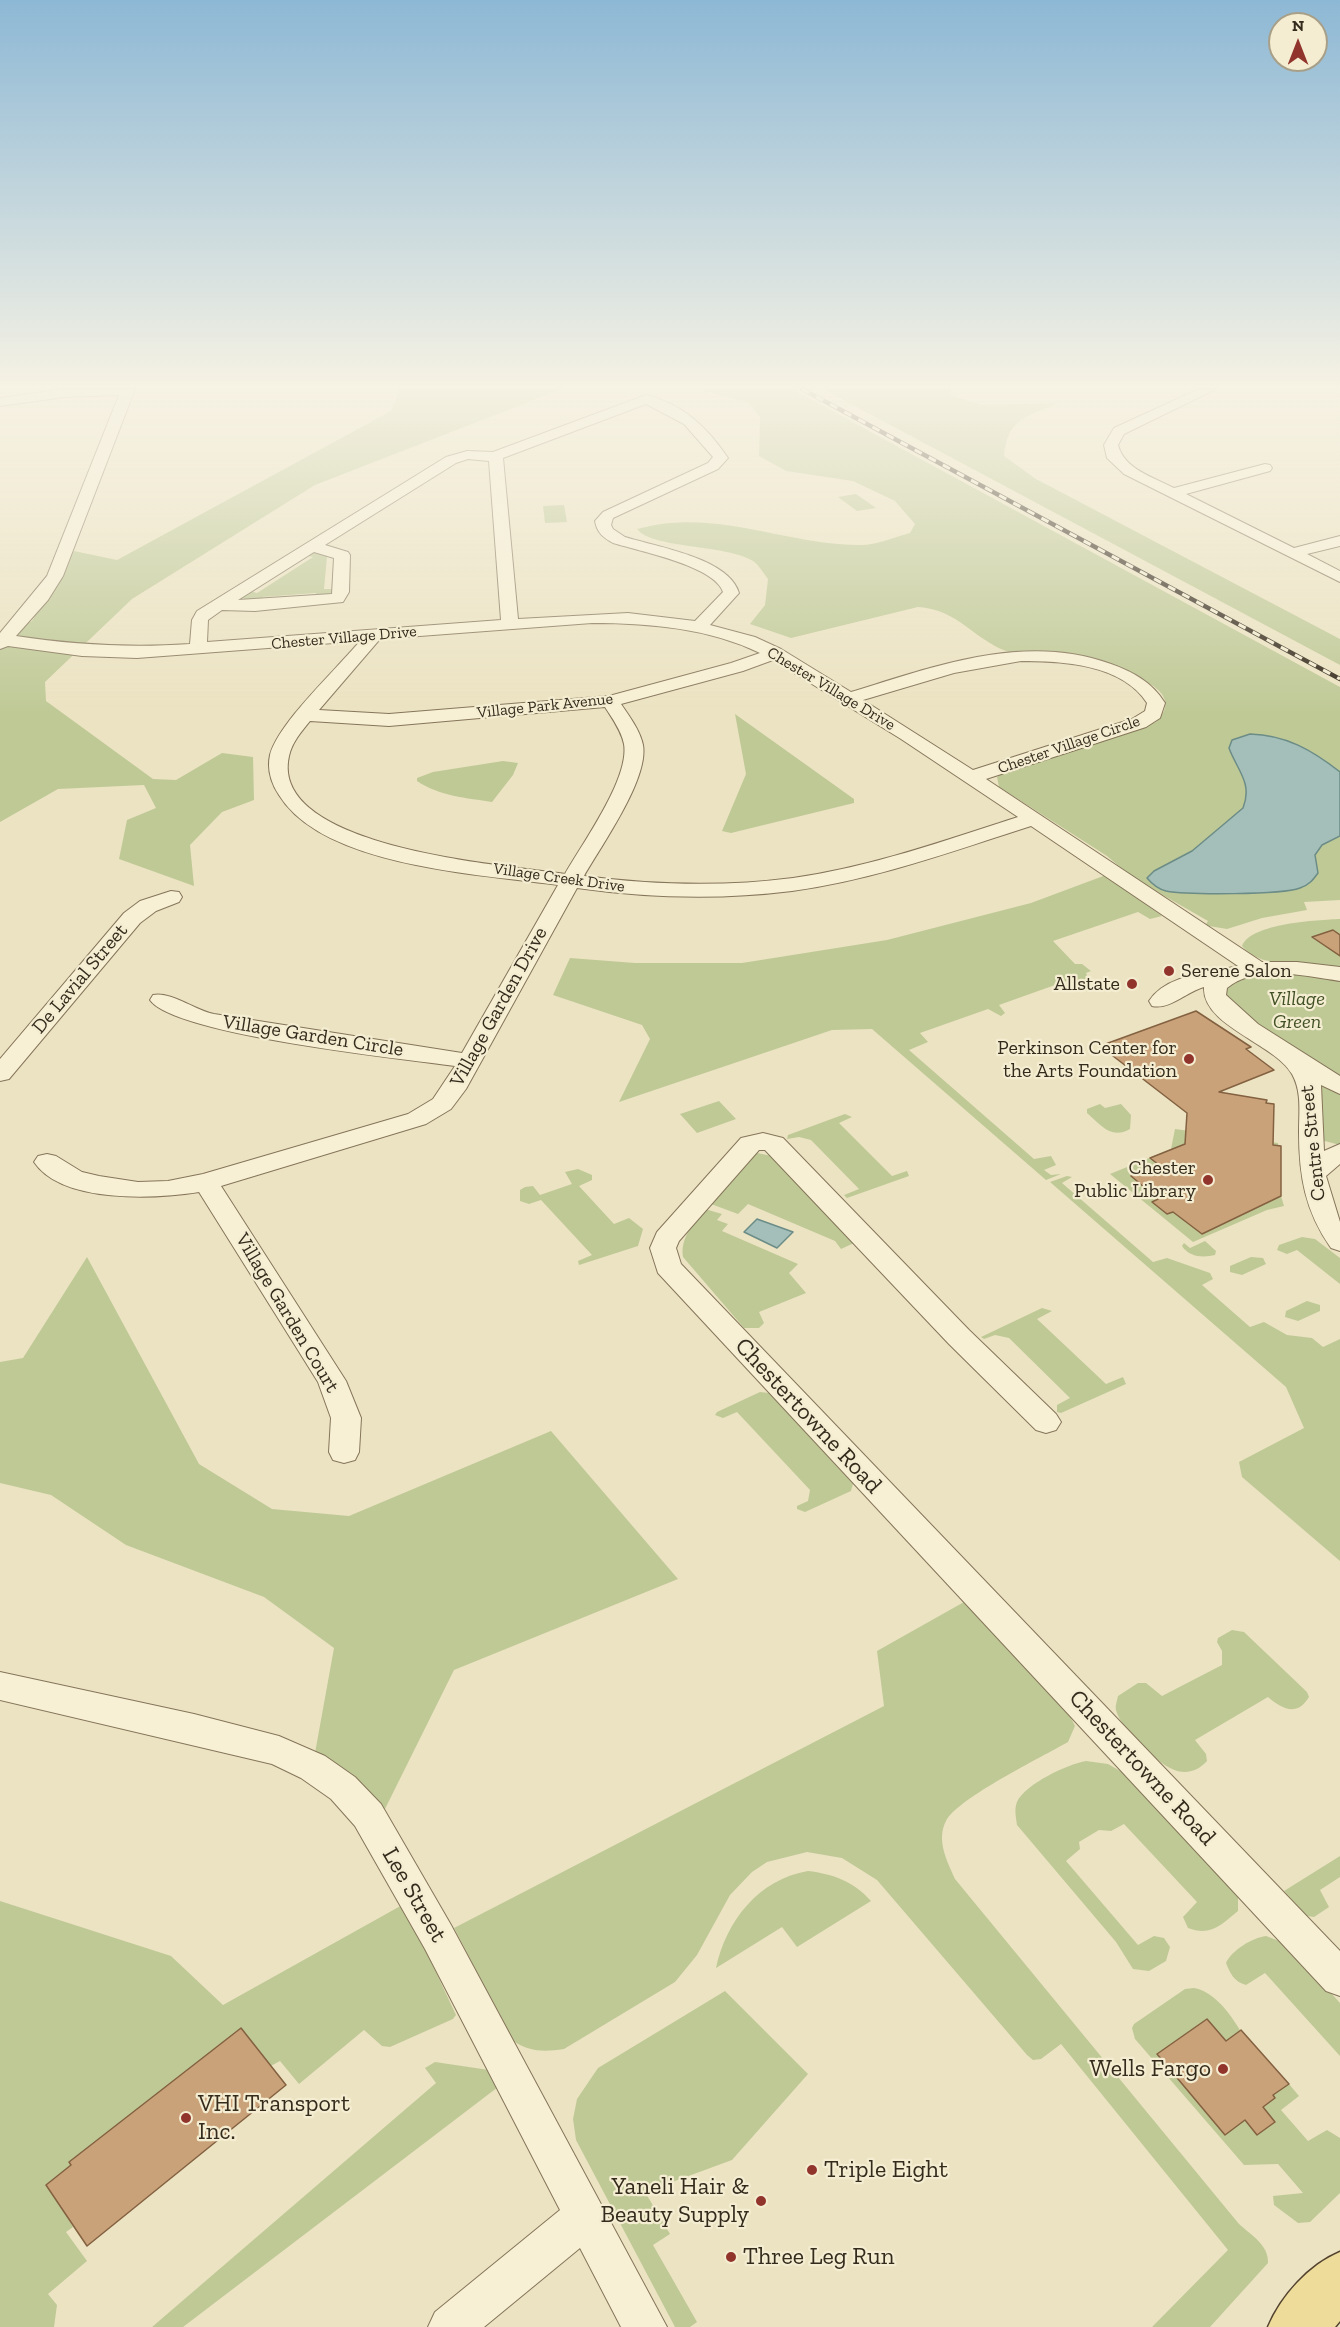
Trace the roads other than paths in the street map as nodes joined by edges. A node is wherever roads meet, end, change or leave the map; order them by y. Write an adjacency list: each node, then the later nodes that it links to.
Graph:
1 (86, 498): 13 (street)
2 (391, 498): 7 (street)
3 (499, 498): 11 (street)
4 (643, 498): 12 (street)
5 (1181, 498): 8 (street)
6 (1340, 542): 8 (street)
7 (313, 547): 10 (street); 10 (street)
8 (1292, 553): 9 (street)
9 (1340, 577)
10 (220, 605): 15 (street)
11 (510, 624): 12 (street, Chester Village Drive); 14 (street, Chester Village Drive)
12 (699, 627): 16 (street, Chester Village Drive)
13 (5, 634): 15 (street, Chester Village Drive)
14 (373, 637): 15 (street, Chester Village Drive); 19 (street, Village Creek Drive)
15 (198, 649)
16 (775, 653): 17 (street, Chester Village Drive); 18 (street, Village Park Avenue)
17 (850, 698): 20 (street, Chester Village Drive); 20 (street, Chester Village Circle)
18 (610, 701): 19 (street, Village Park Avenue); 22 (street, Village Garden Drive)
19 (308, 714): 22 (street, Village Creek Drive)
20 (971, 777): 21 (street, Chester Village Drive)
21 (1033, 819): 22 (street, Village Creek Drive); 24 (street, Chester Village Drive)
22 (570, 881): 30 (street, Village Garden Drive)
23 (171, 897): 31 (street, De Lavial Street)
24 (1257, 969): 25 (street); 26 (street)
25 (1340, 974)
26 (1231, 975): 28 (street); 28 (street)
27 (161, 1000): 30 (street, Village Garden Circle)
28 (1221, 1007): 29 (street, Centre Street)
29 (1287, 1054): 32 (street); 35 (street, Centre Street)
30 (469, 1061): 36 (street, Village Garden Drive)
31 (0, 1074)
32 (1340, 1087)
33 (1340, 1152): 35 (street)
34 (47, 1162): 36 (street, Village Garden Drive)
35 (1314, 1176): 37 (street, Centre Street)
36 (206, 1182): 39 (street, Village Garden Court)
37 (1340, 1242)
38 (1046, 1422): 41 (street, Chestertowne Road)
39 (344, 1452)
40 (0, 1686): 42 (street, Lee Street)
41 (1340, 1978)
42 (586, 2216): 44 (street); 45 (street, Lee Street)
43 (1340, 2280): 46 (main road)
44 (450, 2327)
45 (645, 2327)
46 (1296, 2327)

